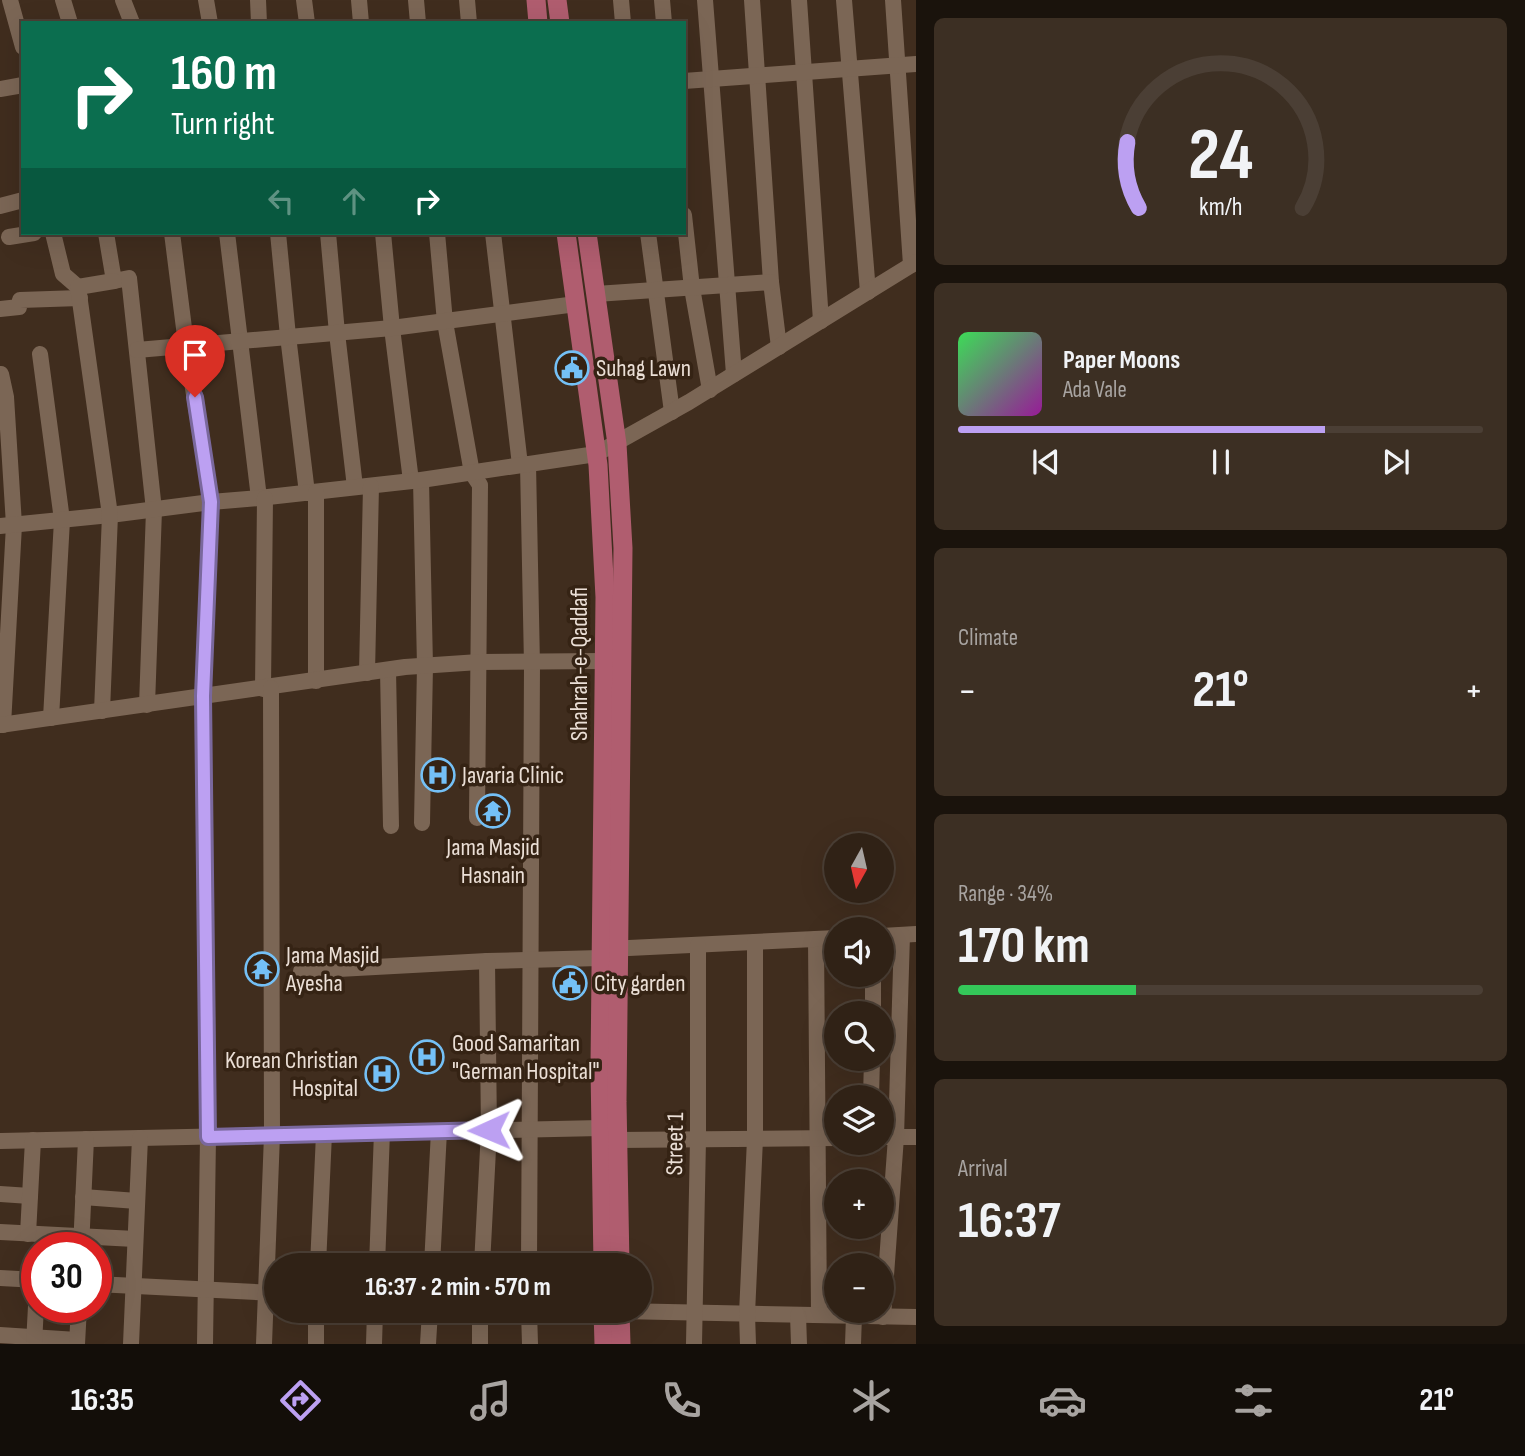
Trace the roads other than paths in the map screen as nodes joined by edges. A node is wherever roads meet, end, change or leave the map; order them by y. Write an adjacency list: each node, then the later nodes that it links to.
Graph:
1 (10, 0): 31 (street)
2 (63, 0): 19 (street)
3 (123, 0): 20 (street)
4 (206, 0): 21 (street)
5 (257, 0): 22 (street)
6 (304, 0): 23 (street)
7 (359, 0): 24 (street)
8 (416, 0): 25 (street)
9 (467, 0): 26 (street)
10 (536, 0): 27 (main road)
11 (557, 0): 28 (main road)
12 (621, 0): 29 (street)
13 (662, 0): 30 (street)
14 (705, 0): 37 (street)
15 (752, 0): 36 (street)
16 (799, 0): 35 (street)
17 (844, 0): 34 (street)
18 (893, 0): 33 (street)
19 (69, 21)
20 (131, 21)
21 (209, 21)
22 (260, 21)
23 (307, 21)
24 (361, 21)
25 (418, 21)
26 (469, 21)
27 (538, 21)
28 (560, 21)
29 (623, 21)
30 (664, 21)
31 (21, 40)
32 (916, 64): 33 (street)
33 (898, 65): 34 (street); 58 (street)
34 (850, 69): 35 (street); 64 (street)
35 (803, 72): 36 (street); 70 (street)
36 (757, 76): 37 (street); 60 (street)
37 (711, 79): 38 (street); 61 (street)
38 (686, 81)
39 (21, 85): 40 (street)
40 (0, 89)
41 (21, 201): 42 (street)
42 (0, 206)
43 (686, 233): 62 (street)
44 (22, 235): 57 (street)
45 (54, 235): 65 (street)
46 (106, 235): 59 (street)
47 (172, 235): 76 (street)
48 (227, 235): 75 (street)
49 (278, 235): 74 (street)
50 (328, 235): 73 (street)
51 (383, 235): 72 (street)
52 (437, 235): 71 (street)
53 (492, 235): 69 (street)
54 (566, 235): 67 (main road, Shahrah-e-Qaddafi)
55 (587, 235): 66 (main road, Shahrah-e-Qaddafi)
56 (648, 235): 63 (street)
57 (9, 237)
58 (914, 264): 64 (street)
59 (114, 281): 65 (street); 78 (street)
60 (771, 282): 61 (street); 77 (street)
61 (727, 285): 62 (street); 81 (street)
62 (692, 288): 63 (street); 82 (street)
63 (656, 290): 66 (street); 83 (street)
64 (868, 292): 70 (street)
65 (79, 293): 68 (street); 94 (street)
66 (596, 294): 84 (main road, Shahrah-e-Qaddafi)
67 (576, 304): 69 (street); 85 (main road, Shahrah-e-Qaddafi)
68 (0, 309)
69 (501, 315): 71 (street); 86 (street)
70 (821, 321): 77 (street)
71 (446, 322): 72 (street); 87 (street)
72 (392, 328): 73 (street); 88 (street)
73 (337, 333): 74 (street); 89 (street)
74 (288, 336): 75 (street); 90 (street)
75 (240, 342): 76 (street); 91 (street)
76 (186, 344): 78 (street); 92 (street)
77 (779, 347): 81 (street)
78 (137, 349): 93 (street)
79 (40, 354): 95 (street)
80 (1, 374): 96 (street)
81 (734, 374): 82 (street)
82 (710, 390): 83 (street)
83 (672, 412): 84 (street)
84 (617, 444): 85 (street); 118 (main road, Shahrah-e-Qaddafi)
85 (596, 454): 86 (street); 98 (main road, Shahrah-e-Qaddafi)
86 (524, 465): 87 (street); 97 (street)
87 (472, 472): 88 (street); 99 (street)
88 (416, 481): 89 (street); 100 (street)
89 (363, 486): 90 (street); 102 (street)
90 (312, 492): 91 (street); 103 (street)
91 (262, 498): 92 (street); 104 (street)
92 (211, 502): 93 (street); 105 (street)
93 (155, 510): 94 (street); 106 (street)
94 (110, 515): 95 (street); 107 (street)
95 (62, 520): 96 (street); 108 (street)
96 (7, 525): 109 (street)
97 (532, 660): 98 (street); 99 (street); 119 (street)
98 (604, 661): 118 (main road, Shahrah-e-Qaddafi)
99 (480, 662): 100 (street); 110 (street)
100 (425, 666): 101 (street); 111 (street)
101 (388, 670): 102 (street); 112 (street)
102 (367, 673): 103 (street)
103 (316, 681): 104 (street)
104 (267, 688): 105 (street); 129 (street)
105 (203, 696): 106 (street); 130 (street)
106 (147, 705): 107 (street)
107 (102, 711): 108 (street)
108 (51, 718): 109 (street)
109 (2, 725)
110 (477, 818)
111 (422, 823)
112 (391, 826)
113 (909, 934): 122 (street)
114 (816, 939): 115 (street); 116 (street); 134 (street)
115 (824, 939)
116 (755, 942): 117 (street); 138 (street)
117 (698, 945): 118 (street); 137 (street, Street 1)
118 (606, 952): 119 (street); 123 (main road, Shahrah-e-Qaddafi); 140 (main road, Shahrah-e-Qaddafi)
119 (531, 960): 120 (street); 124 (street)
120 (487, 961): 121 (street); 125 (street)
121 (301, 971)
122 (894, 1086)
123 (600, 1128): 124 (street); 159 (main road, Shahrah-e-Qaddafi)
124 (530, 1129): 125 (street); 158 (street)
125 (489, 1130): 126 (street); 157 (street)
126 (439, 1131): 127 (street); 156 (street)
127 (382, 1132): 128 (street); 155 (street)
128 (324, 1134): 129 (street); 154 (street)
129 (272, 1135): 130 (street); 153 (street)
130 (208, 1137): 133 (street); 166 (street)
131 (894, 1137): 132 (street)
132 (916, 1137)
133 (140, 1138): 136 (street); 146 (street)
134 (818, 1138): 135 (street); 138 (street); 172 (street)
135 (824, 1138)
136 (86, 1139): 139 (street); 145 (street)
137 (698, 1139): 138 (street); 140 (street); 169 (street, Street 1)
138 (755, 1139): 170 (street)
139 (33, 1140): 141 (street); 144 (street)
140 (617, 1140): 160 (main road, Shahrah-e-Qaddafi)
141 (0, 1141)
142 (888, 1155): 161 (street)
143 (0, 1194): 144 (street)
144 (30, 1196): 148 (street)
145 (83, 1197): 146 (street); 149 (street)
146 (137, 1202): 151 (street)
147 (0, 1232): 150 (street)
148 (28, 1232)
149 (82, 1232)
150 (21, 1234)
151 (135, 1240): 152 (street); 165 (street)
152 (112, 1241)
153 (271, 1253)
154 (319, 1253)
155 (377, 1253)
156 (433, 1253)
157 (483, 1253)
158 (529, 1253)
159 (603, 1253)
160 (620, 1253)
161 (885, 1253)
162 (0, 1278): 163 (street)
163 (21, 1279)
164 (112, 1285): 165 (street)
165 (133, 1286): 166 (street); 190 (street)
166 (207, 1289): 167 (street); 191 (street)
167 (264, 1293)
168 (652, 1311): 169 (street)
169 (695, 1312): 170 (street); 200 (street, Street 1)
170 (747, 1314): 171 (street); 201 (street)
171 (798, 1315): 172 (street); 202 (street)
172 (819, 1315): 173 (street)
173 (824, 1315)
174 (894, 1317): 175 (street)
175 (916, 1317)
176 (35, 1323): 188 (street)
177 (78, 1323): 189 (street)
178 (267, 1323): 192 (street)
179 (316, 1323): 193 (street)
180 (375, 1323): 194 (street)
181 (429, 1323): 195 (street)
182 (480, 1323): 196 (street)
183 (529, 1323): 197 (street)
184 (603, 1323): 198 (main road)
185 (620, 1323): 199 (main road)
186 (854, 1323): 203 (street)
187 (0, 1335): 188 (street)
188 (34, 1341): 189 (street)
189 (77, 1342)
190 (131, 1344)
191 (205, 1344)
192 (264, 1344)
193 (316, 1344)
194 (374, 1344)
195 (428, 1344)
196 (480, 1344)
197 (530, 1344)
198 (604, 1344)
199 (621, 1344)
200 (694, 1344)
201 (748, 1344)
202 (799, 1344)
203 (853, 1344)

